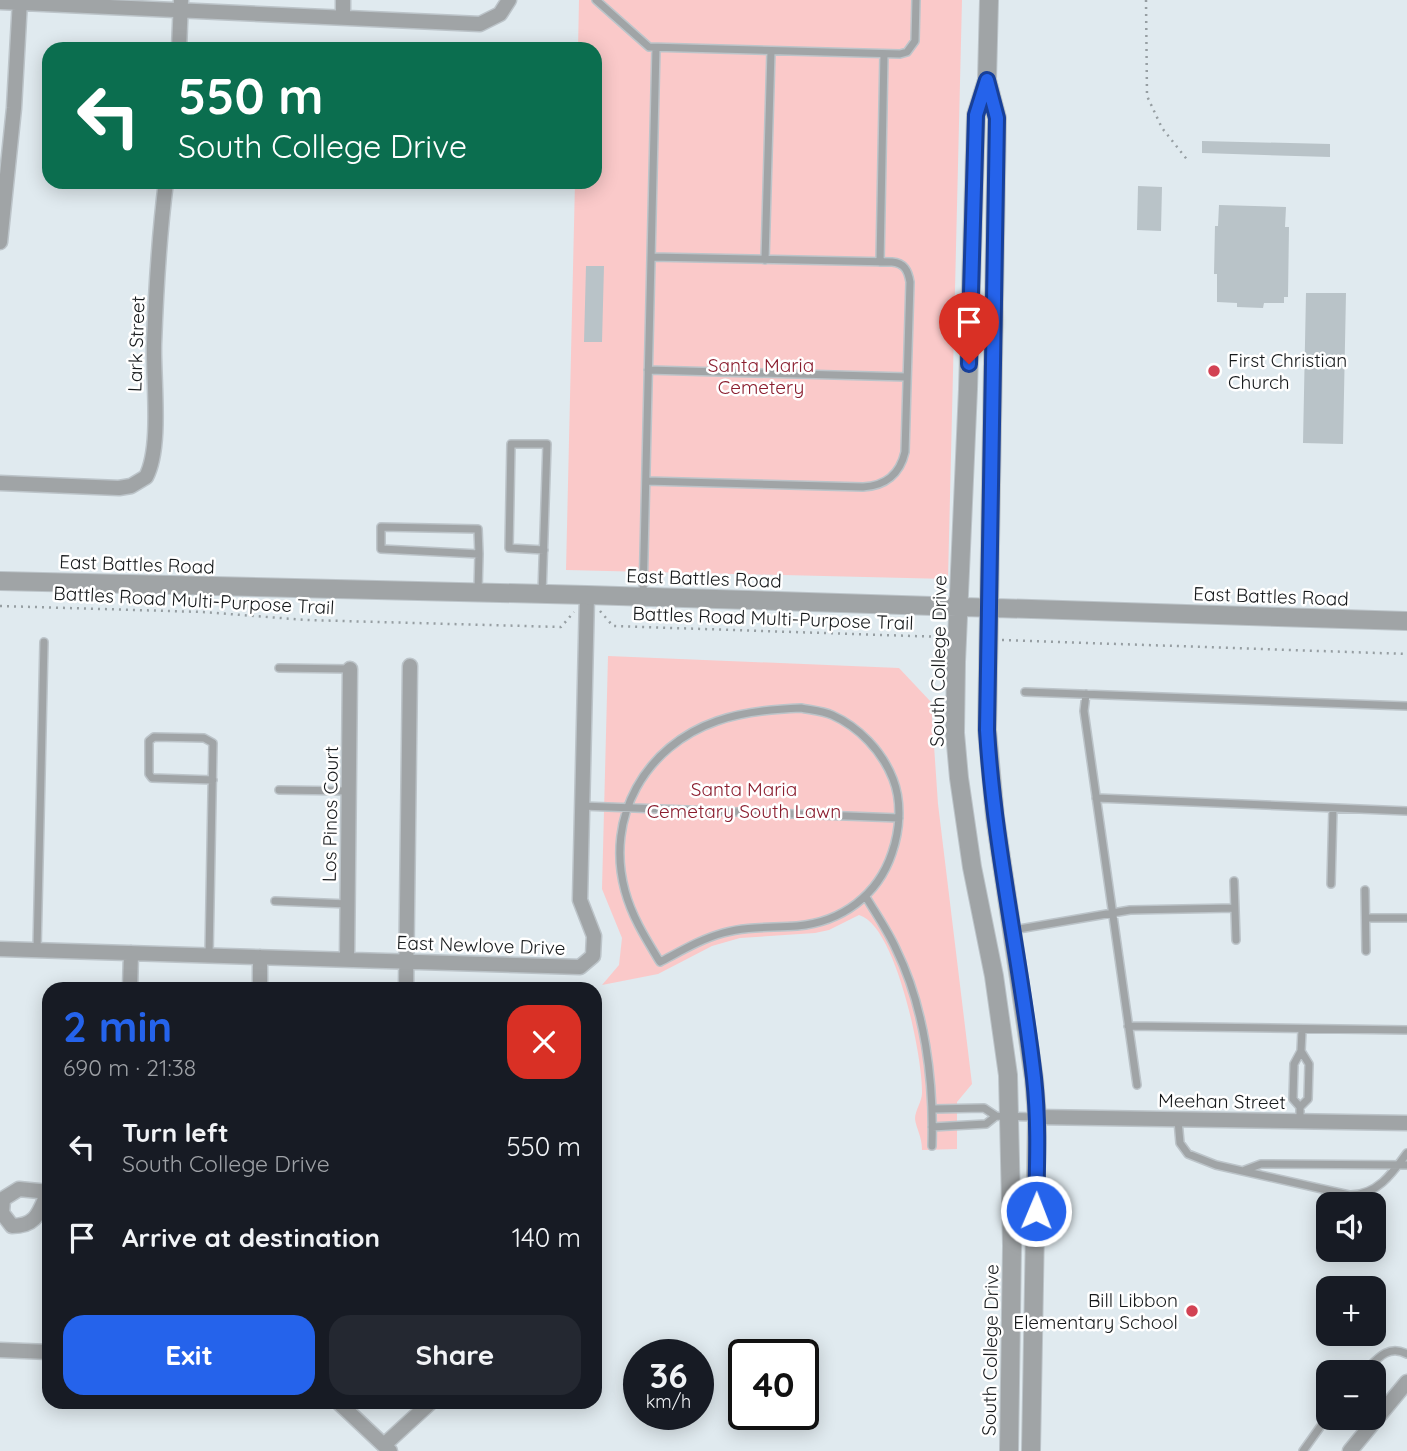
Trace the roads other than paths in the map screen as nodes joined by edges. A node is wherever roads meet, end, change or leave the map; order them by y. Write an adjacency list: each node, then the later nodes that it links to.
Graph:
1 (343, 0): 9 (street)
2 (509, 0): 9 (street)
3 (596, 0): 11 (lane)
4 (916, 0): 13 (lane)
5 (989, 0): 14 (street, South College Drive)
6 (0, 2): 7 (street)
7 (20, 2): 8 (street); 16 (street)
8 (181, 6): 9 (street); 10 (street)
9 (343, 17)
10 (179, 42)
11 (656, 48): 12 (lane); 17 (lane)
12 (771, 51): 13 (lane); 18 (lane)
13 (884, 54): 19 (lane)
14 (987, 80): 31 (street, South College Drive); 32 (street, South College Drive)
15 (165, 189): 23 (street, Lark Street)
16 (0, 242)
17 (651, 257): 18 (lane); 20 (lane)
18 (765, 260): 19 (lane)
19 (880, 262): 21 (lane)
20 (648, 370): 21 (lane); 22 (lane)
21 (907, 377): 22 (lane)
22 (646, 481): 30 (lane)
23 (0, 484)
24 (544, 550): 24 (lane); 28 (lane)
25 (479, 554): 25 (lane); 27 (lane)
26 (0, 581): 27 (street, East Battles Road)
27 (478, 592): 28 (street, East Battles Road)
28 (542, 594): 29 (street, East Battles Road)
29 (587, 595): 30 (street, East Battles Road); 45 (street, East Newlove Drive)
30 (643, 597): 31 (street, East Battles Road)
31 (958, 607): 32 (street, East Battles Road); 80 (street, South College Drive)
32 (989, 608): 33 (street, East Battles Road); 60 (street, South College Drive)
33 (1407, 621)
34 (44, 642): 63 (lane)
35 (410, 666): 69 (street)
36 (279, 668): 37 (lane)
37 (350, 669): 43 (street, Los Pinos Court)
38 (1025, 692): 39 (lane)
39 (1086, 694): 40 (lane); 44 (lane)
40 (1407, 706)
41 (213, 780): 41 (lane); 66 (lane)
42 (279, 790): 43 (lane)
43 (349, 791): 55 (street, Los Pinos Court)
44 (1096, 799): 47 (lane); 57 (lane)
45 (582, 806): 46 (lane); 69 (street, East Newlove Drive)
46 (627, 807): 49 (lane); 49 (lane); 53 (lane)
47 (1333, 808): 48 (lane); 51 (lane)
48 (1407, 811)
49 (899, 818): 53 (lane)
50 (1234, 881): 56 (lane)
51 (1331, 884)
52 (1365, 890): 58 (lane)
53 (866, 897): 78 (lane)
54 (275, 901): 55 (lane)
55 (348, 904): 68 (street, Los Pinos Court)
56 (1235, 908): 57 (lane); 61 (lane)
57 (1112, 915): 60 (lane); 73 (lane)
58 (1366, 918): 59 (lane); 64 (lane)
59 (1407, 918)
60 (1012, 930): 81 (street, South College Drive)
61 (1236, 940)
62 (0, 949): 63 (street, East Newlove Drive)
63 (37, 950): 65 (street, East Newlove Drive)
64 (1366, 951)
65 (131, 953): 66 (street, East Newlove Drive); 70 (street)
66 (209, 956): 67 (street, East Newlove Drive)
67 (260, 957): 68 (street, East Newlove Drive); 71 (street)
68 (347, 960): 69 (street, East Newlove Drive)
69 (407, 962): 72 (street)
70 (130, 982)
71 (260, 982)
72 (406, 982)
73 (1128, 1026): 74 (lane); 77 (lane)
74 (1302, 1030): 75 (lane); 76 (lane)
75 (1407, 1030)
76 (1301, 1051): 79 (lane); 79 (lane)
77 (1137, 1085)
78 (933, 1109): 80 (lane); 84 (lane)
79 (1300, 1114): 82 (street, Meehan Street); 83 (street, Meehan Street)
80 (1003, 1116): 81 (lane); 84 (lane); 98 (street, South College Drive)
81 (1037, 1117): 82 (street, Meehan Street); 99 (street, South College Drive)
82 (1178, 1120): 88 (lane)
83 (1407, 1123)
84 (932, 1126): 85 (lane)
85 (932, 1146)
86 (1407, 1153): 87 (lane)
87 (1403, 1164): 88 (lane); 88 (lane)
88 (1243, 1171)
89 (0, 1350): 90 (street)
90 (42, 1352)
91 (1407, 1354): 92 (lane)
92 (1376, 1360)
93 (1407, 1382): 101 (street)
94 (345, 1409): 97 (street)
95 (424, 1409): 97 (street)
96 (1318, 1430): 100 (lane)
97 (387, 1448)
98 (1009, 1451)
99 (1031, 1451)
100 (1303, 1451)
101 (1350, 1451)

